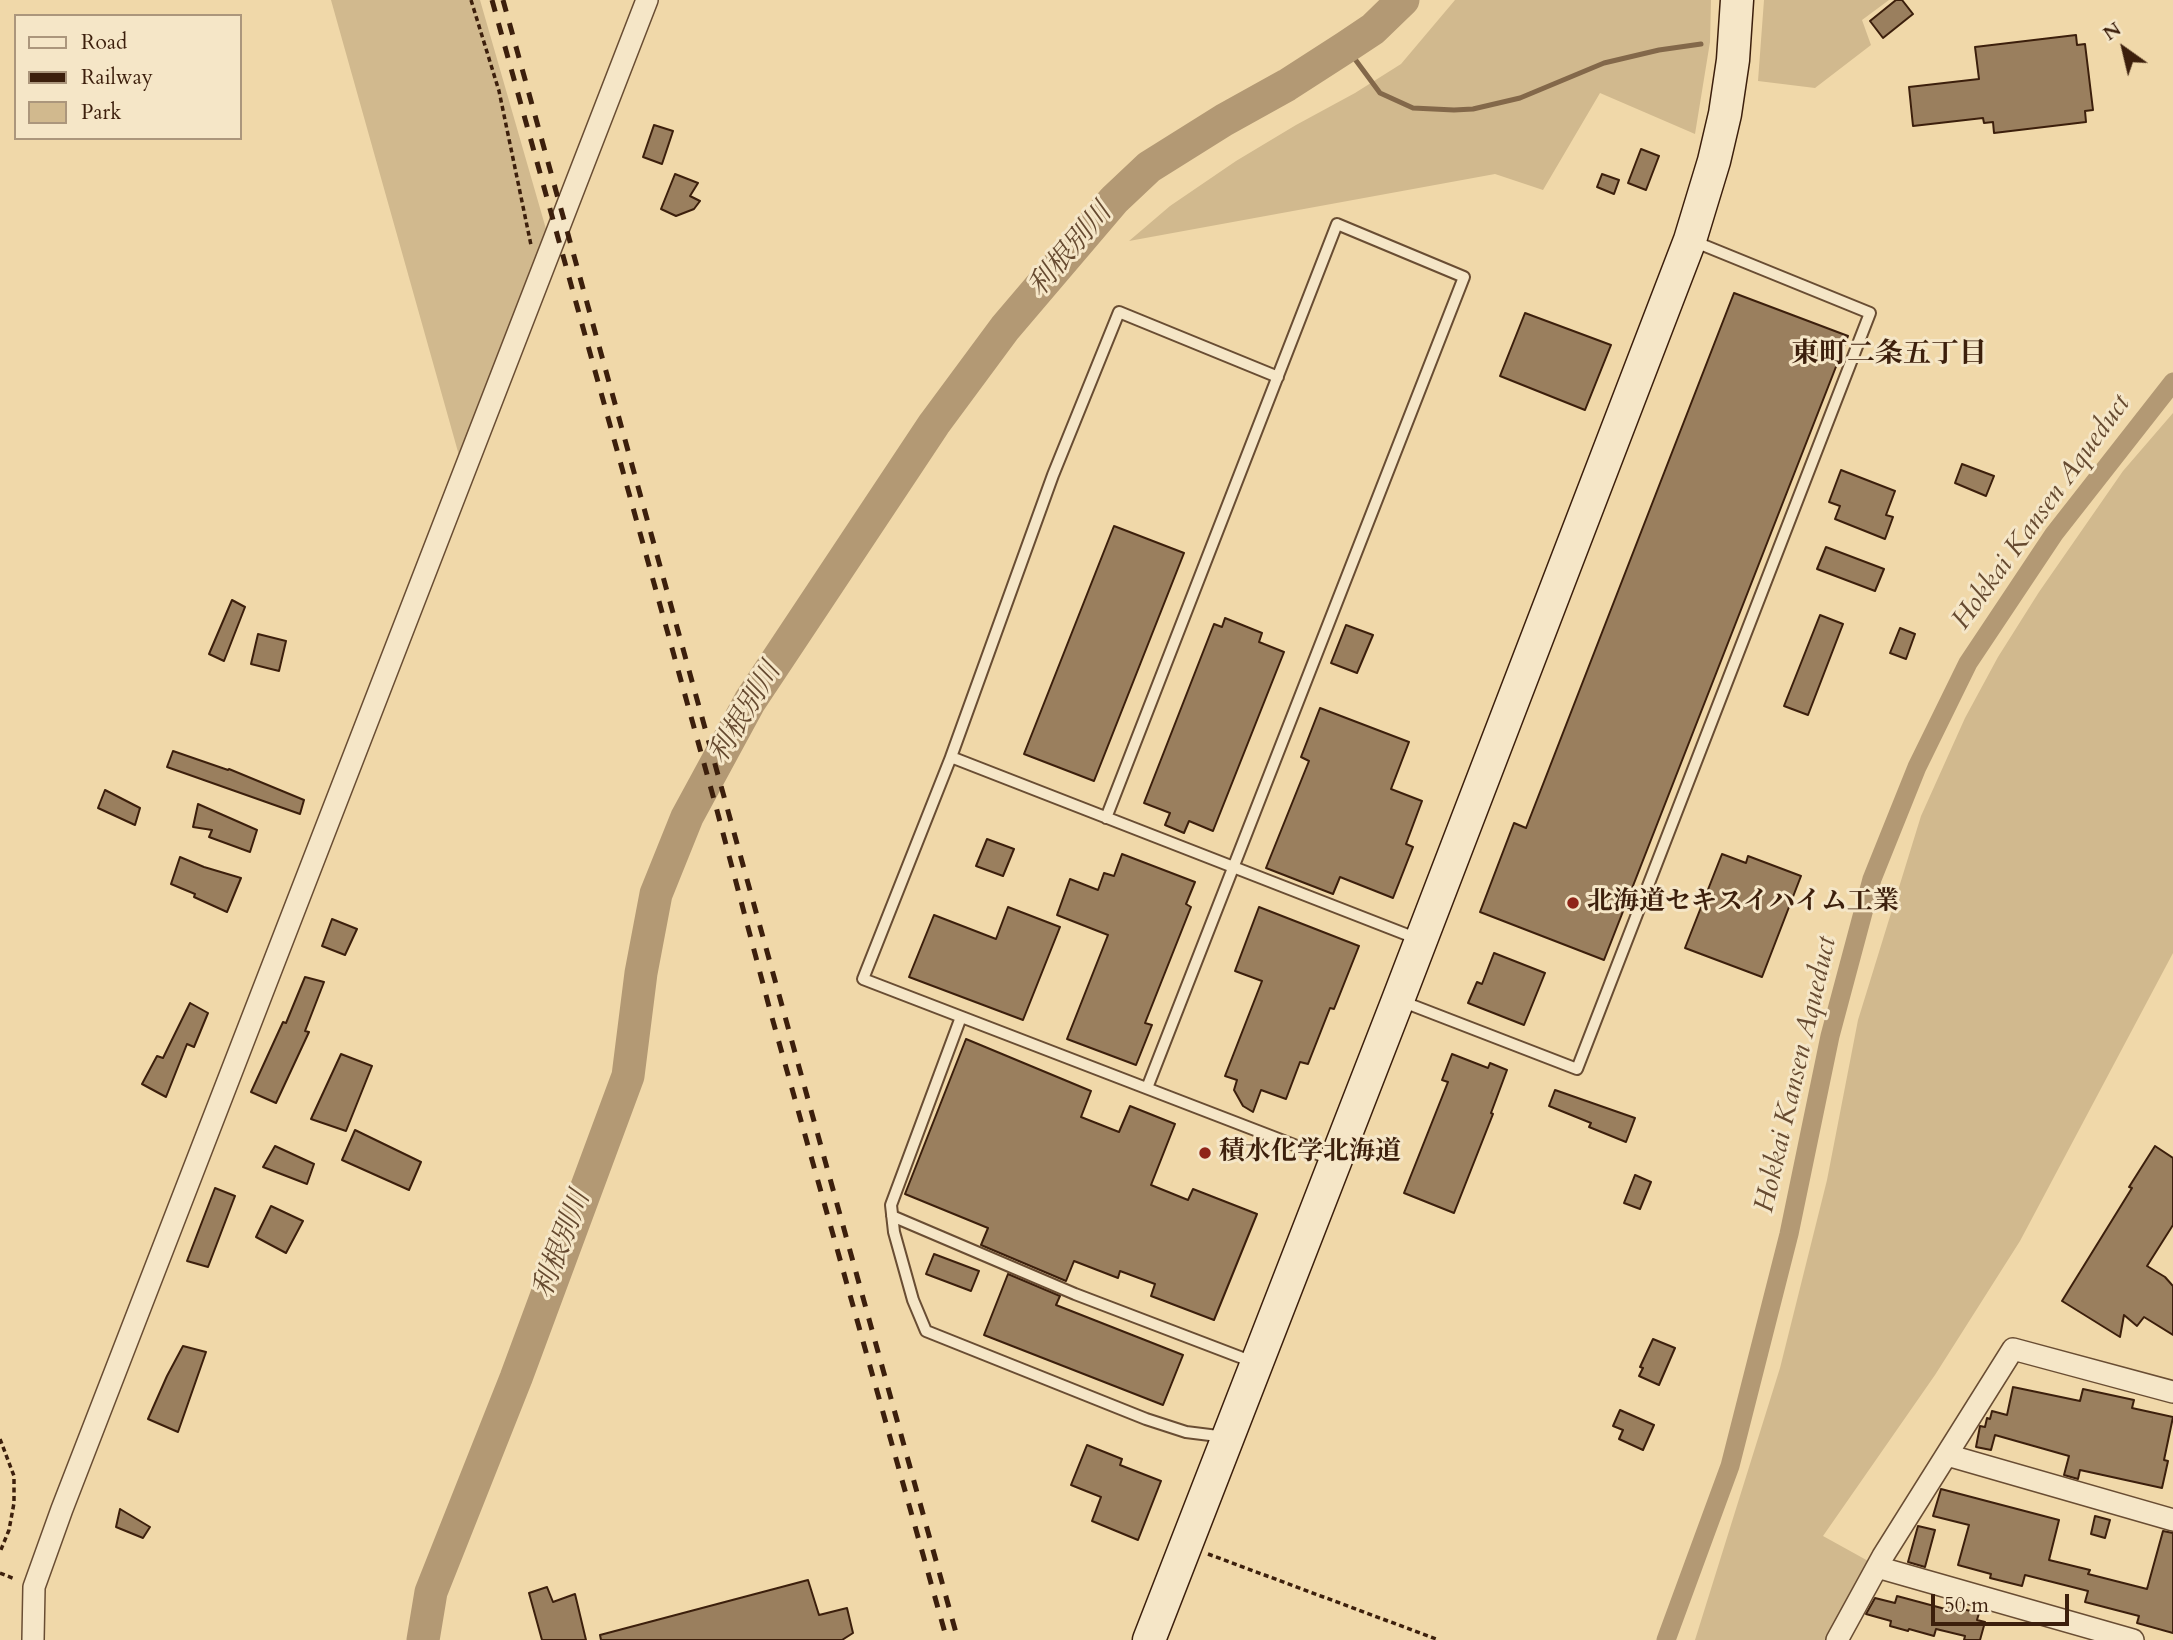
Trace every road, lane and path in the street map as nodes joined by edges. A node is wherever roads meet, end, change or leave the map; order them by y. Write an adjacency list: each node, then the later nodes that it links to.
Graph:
1 (471, 0): 5 (path)
2 (647, 0): 5 (street)
3 (1737, 0): 4 (street)
4 (1690, 240): 10 (street); 11 (lane)
5 (539, 278): 25 (street)
6 (1278, 377): 7 (lane); 8 (lane); 9 (lane)
7 (951, 757): 8 (lane); 12 (lane)
8 (1106, 818): 9 (lane)
9 (1234, 867): 10 (lane); 13 (lane)
10 (1421, 940): 11 (street)
11 (1398, 1000): 14 (street)
12 (961, 1017): 13 (lane); 15 (lane)
13 (1147, 1088): 14 (lane)
14 (1335, 1161): 16 (street)
15 (892, 1216): 16 (lane); 18 (lane)
16 (1257, 1363): 18 (street)
17 (2173, 1392): 20 (street)
18 (1228, 1438): 22 (street)
19 (0, 1439): 23 (path)
20 (1947, 1455): 21 (street); 24 (street)
21 (2173, 1520)
22 (1186, 1546): 26 (street); 27 (path)
23 (0, 1552)
24 (1877, 1567): 28 (street); 29 (street)
25 (33, 1640)
26 (1149, 1640)
27 (1438, 1640)
28 (1837, 1640)
29 (2133, 1640)

